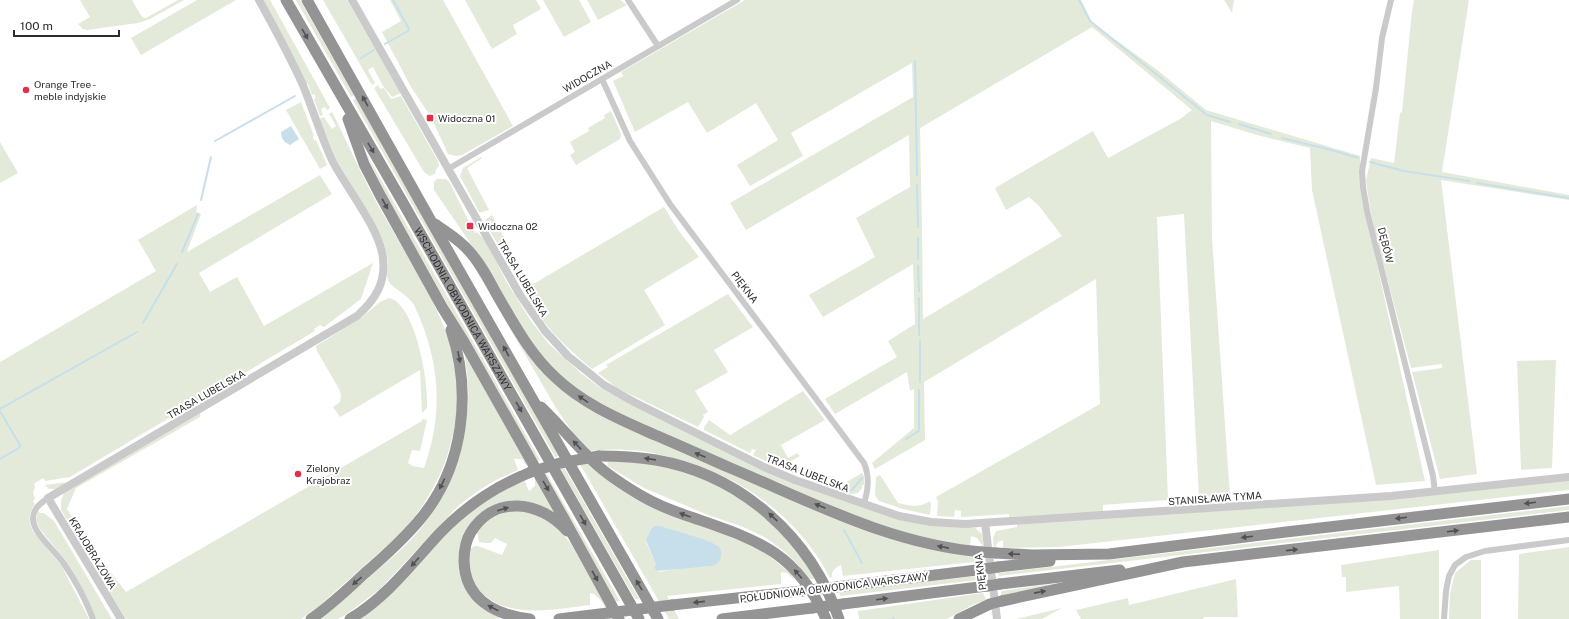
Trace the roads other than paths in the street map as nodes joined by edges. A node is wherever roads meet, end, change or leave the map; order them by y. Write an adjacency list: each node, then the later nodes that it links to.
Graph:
1 (259, 0): 17 (street, TRASA LUBELSKA)
2 (286, 0): 10 (highway, WSCHODNIA OBWODNICA WARSZAWY, one-way to 10)
3 (307, 0): 12 (highway, WSCHODNIA OBWODNICA WARSZAWY, one-way to 3)
4 (352, 0): 11 (street, TRASA LUBELSKA)
5 (628, 0): 8 (street)
6 (737, 0): 8 (street, WIDOCZNA)
7 (1391, 0): 16 (street, DĘBÓW)
8 (658, 46): 9 (street, WIDOCZNA)
9 (602, 79): 11 (street, WIDOCZNA); 19 (street, PIĘKNA)
10 (337, 90): 13 (highway, one-way to 13); 34 (highway, WSCHODNIA OBWODNICA WARSZAWY, one-way to 34)
11 (448, 170): 19 (street, TRASA LUBELSKA)
12 (431, 221): 14 (highway, WSCHODNIA OBWODNICA WARSZAWY, one-way to 12); 24 (highway, one-way to 12, bridge)
13 (442, 307): 23 (highway, one-way to 23); 29 (highway, one-way to 29)
14 (531, 398): 35 (highway, WSCHODNIA OBWODNICA WARSZAWY, one-way to 14); 37 (highway, one-way to 14)
15 (1569, 477): 16 (street, STANISŁAWA TYMA)
16 (1435, 492): 21 (street, STANISŁAWA TYMA)
17 (48, 498): 27 (street); 28 (street, KRAJOBRAZOWA)
18 (1569, 499): 24 (highway, one-way to 24)
19 (864, 504): 21 (street, STANISŁAWA TYMA)
20 (1569, 517): 25 (highway, one-way to 20)
21 (985, 523): 40 (street, PIĘKNA)
22 (1569, 540): 26 (street)
23 (576, 542): 31 (highway, one-way to 23); 33 (highway, one-way to 33)
24 (1109, 554): 32 (highway, POŁUDNIOWA OBWODNICA WARSZAWY, one-way to 32, bridge)
25 (1183, 562): 36 (highway, POŁUDNIOWA OBWODNICA WARSZAWY, one-way to 25, bridge); 39 (highway, one-way to 25, bridge)
26 (1444, 617)
27 (92, 619)
28 (121, 619)
29 (311, 619)
30 (350, 619): 38 (highway, one-way to 30, bridge)
31 (530, 619)
32 (559, 619)
33 (619, 619)
34 (639, 619)
35 (658, 619)
36 (722, 619)
37 (826, 619)
38 (840, 619)
39 (959, 619)
40 (997, 619)

